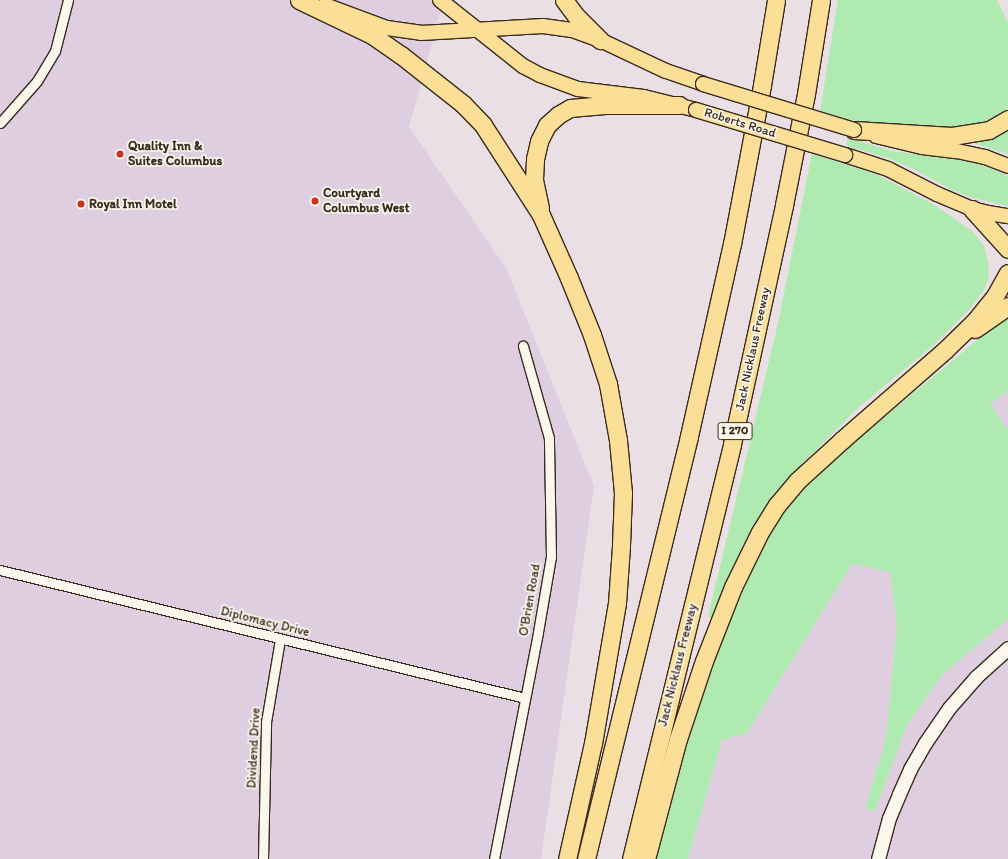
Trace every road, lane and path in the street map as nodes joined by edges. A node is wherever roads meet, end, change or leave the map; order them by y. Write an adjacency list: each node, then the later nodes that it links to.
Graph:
1 (68, 0): 12 (street)
2 (298, 0): 16 (highway)
3 (312, 0): 8 (main road, Roberts Road)
4 (440, 0): 8 (main road, Roberts Road)
5 (564, 0): 9 (highway)
6 (776, 0): 30 (highway)
7 (821, 0): 31 (highway, Jack Nicklaus Freeway / I 270)
8 (478, 30): 9 (main road, Roberts Road); 10 (main road, Roberts Road)
9 (600, 40): 13 (main road, Roberts Road, bridge)
10 (679, 105): 15 (main road, Roberts Road, bridge); 16 (highway)
11 (1008, 119): 13 (highway)
12 (0, 123)
13 (854, 130): 14 (main road, Roberts Road)
14 (1008, 166)
15 (972, 209): 17 (main road, Roberts Road); 18 (highway)
16 (541, 215): 29 (highway)
17 (1008, 216)
18 (1008, 249)
19 (1008, 274): 22 (highway)
20 (1008, 306): 22 (highway)
21 (523, 346): 26 (street, O'Brien Road)
22 (946, 350): 32 (highway)
23 (0, 570): 24 (street, Diplomacy Drive)
24 (280, 639): 26 (street, Diplomacy Drive); 27 (street, Dividend Drive)
25 (1008, 648): 33 (main road)
26 (525, 698): 28 (street, O'Brien Road)
27 (263, 859)
28 (494, 859)
29 (567, 859)
30 (586, 859)
31 (631, 859)
32 (646, 859)
33 (878, 859)

